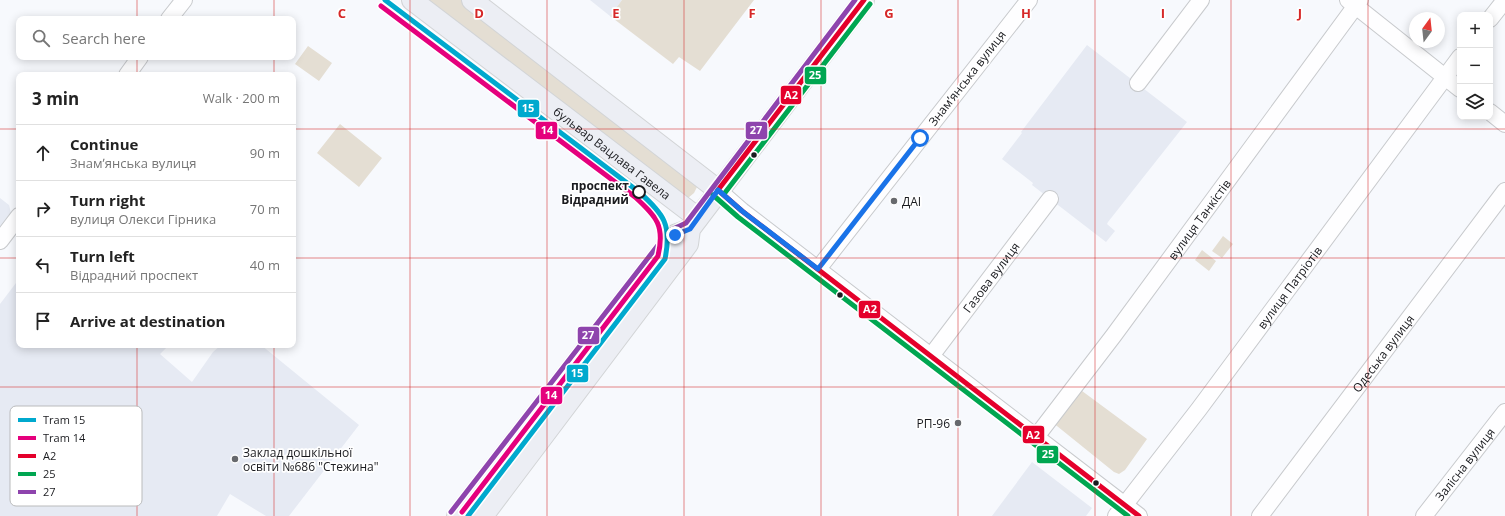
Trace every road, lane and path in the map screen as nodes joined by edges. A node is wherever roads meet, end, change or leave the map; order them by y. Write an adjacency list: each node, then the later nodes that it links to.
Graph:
1 (184, 0): 10 (street)
2 (412, 0): 23 (main road, бульвар Вацлава Гавела)
3 (472, 0): 19 (main road)
4 (864, 0): 19 (main road)
5 (1029, 0): 25 (street, Знамʼянська вулиця)
6 (1201, 0): 15 (street)
7 (1505, 0): 9 (street)
8 (1355, 2): 14 (street); 28 (street, вулиця Танкістів)
9 (1493, 15)
10 (171, 16)
11 (138, 60): 13 (street)
12 (1457, 61): 14 (street, вулиця Патріотів)
13 (129, 72)
14 (1444, 77): 16 (street); 29 (street, вулиця Патріотів)
15 (1138, 83)
16 (1457, 87)
17 (1493, 114): 18 (street)
18 (1505, 124)
19 (718, 190): 23 (main road); 25 (street)
20 (1505, 191): 33 (street, Одеська вулиця)
21 (1050, 199): 26 (street, Газова вулиця)
22 (16, 220): 24 (street)
23 (694, 223): 30 (main road); 31 (main road)
24 (0, 241)
25 (818, 269): 26 (street)
26 (931, 356): 28 (street)
27 (1505, 412): 34 (street, Залісна вулиця)
28 (1036, 437): 29 (street)
29 (1120, 511): 32 (street)
30 (467, 512)
31 (483, 516)
32 (1138, 516)
33 (1260, 516)
34 (1424, 516)

